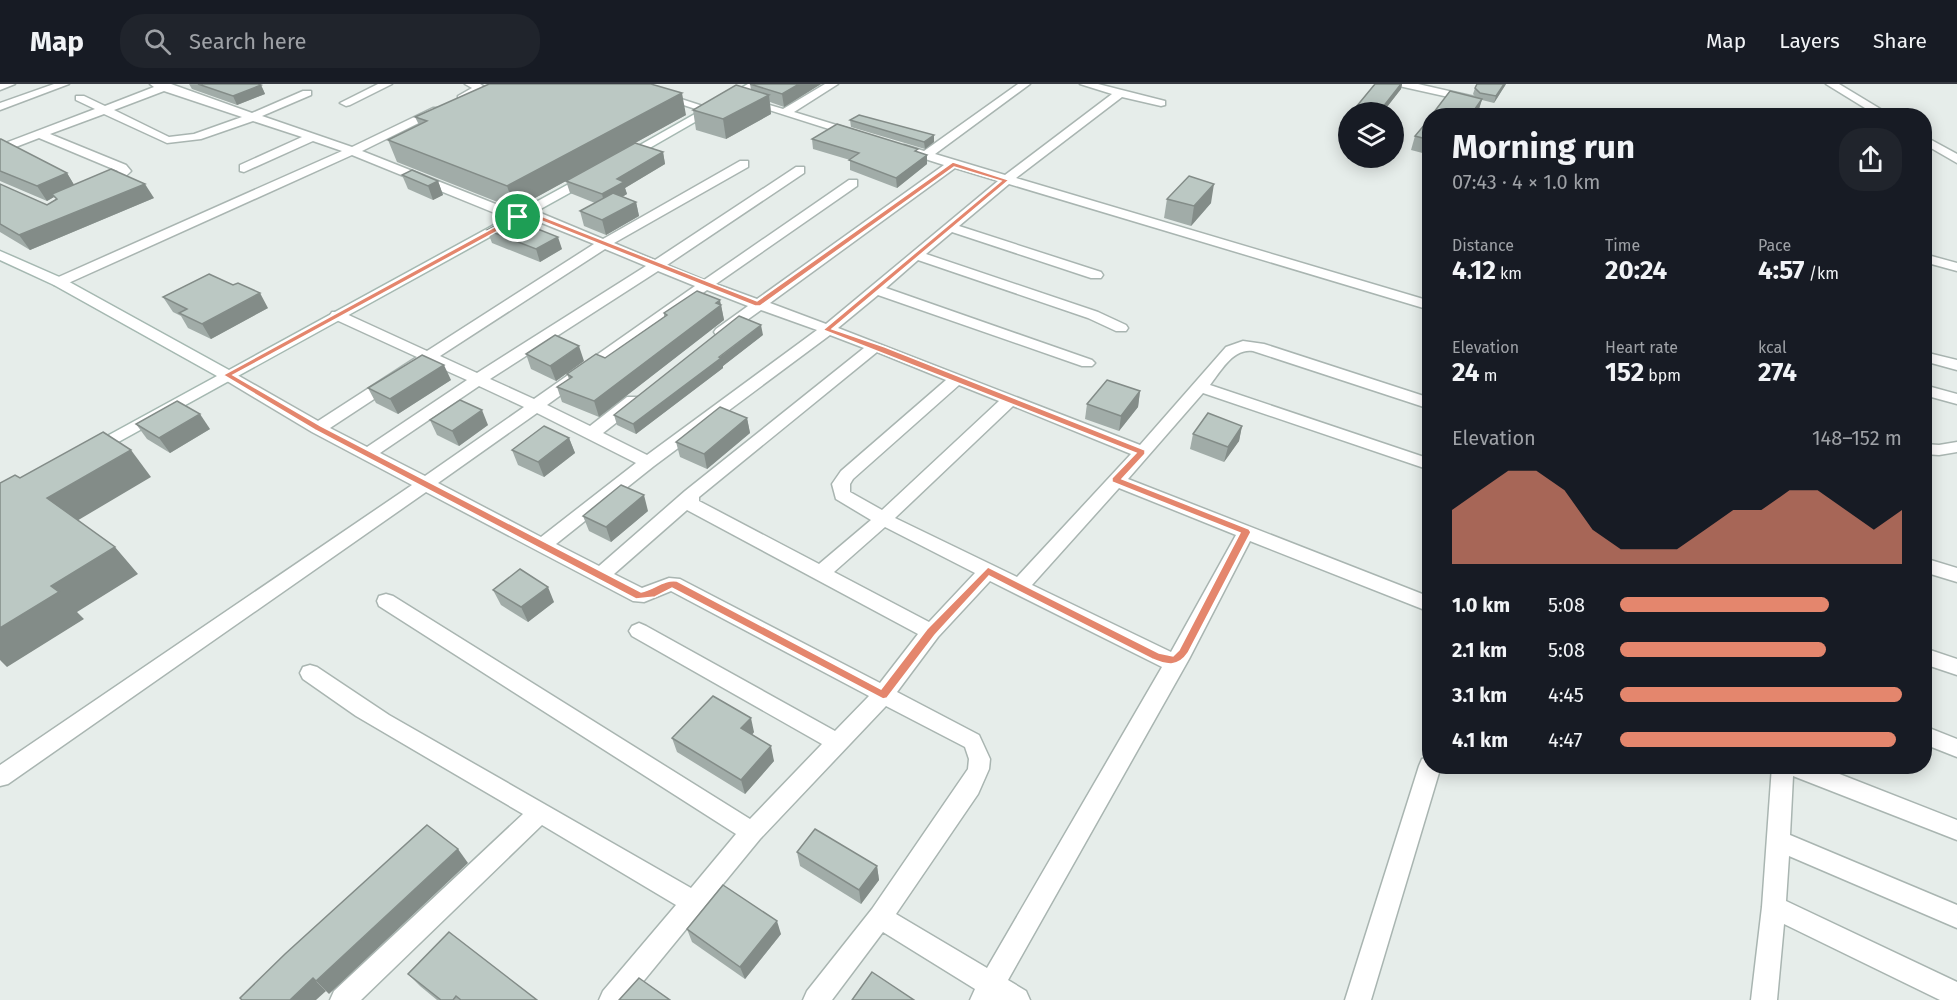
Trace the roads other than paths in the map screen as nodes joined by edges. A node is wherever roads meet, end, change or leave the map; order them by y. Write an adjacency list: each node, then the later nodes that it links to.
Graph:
1 (10, 84): 14 (street)
2 (64, 84): 23 (street)
3 (387, 84): 21 (street)
4 (470, 84): 13 (street)
5 (627, 84): 26 (street)
6 (756, 84): 18 (street)
7 (833, 84): 27 (street)
8 (1025, 84): 36 (street)
9 (1085, 84): 17 (street)
10 (1403, 84): 15 (street)
11 (1831, 84): 24 (street)
12 (163, 85): 25 (street); 28 (street)
13 (486, 86): 35 (street)
14 (0, 87)
15 (1430, 87): 20 (street)
16 (307, 93): 28 (street)
17 (1120, 93): 22 (street); 42 (street)
18 (733, 97): 26 (street); 27 (street)
19 (80, 98): 25 (street)
20 (1471, 99)
21 (346, 103)
22 (1161, 103)
23 (0, 107)
24 (1873, 108)
25 (102, 110): 28 (street); 29 (street)
26 (709, 110): 45 (street)
27 (784, 113): 31 (street)
28 (251, 116): 30 (street)
29 (39, 134): 34 (street); 44 (street)
30 (313, 137): 35 (street); 40 (street)
31 (871, 139)
32 (1932, 144): 37 (street)
33 (892, 146): 36 (street)
34 (0, 149)
35 (351, 151): 45 (street); 54 (street)
36 (925, 156): 39 (street)
37 (1957, 159)
38 (744, 164): 47 (street)
39 (953, 164): 42 (street); 57 (street)
40 (244, 168)
41 (800, 170): 51 (street)
42 (1006, 180): 46 (street); 58 (street)
43 (852, 183): 55 (street)
44 (90, 189)
45 (522, 215): 47 (street); 59 (street)
46 (950, 228): 49 (street); 53 (street)
47 (603, 244): 51 (street); 64 (street)
48 (0, 255): 54 (street)
49 (916, 255): 56 (street); 60 (street)
50 (1932, 260): 52 (street)
51 (654, 265): 55 (street); 69 (street)
52 (1957, 267)
53 (1096, 275)
54 (59, 282): 68 (street)
55 (705, 285): 57 (street); 77 (street)
56 (875, 289): 61 (street); 66 (street)
57 (757, 304): 61 (street); 62 (street)
58 (1422, 304)
59 (337, 315): 64 (street); 68 (street)
60 (1121, 328)
61 (827, 330): 63 (street); 85 (street)
62 (711, 340)
63 (875, 346): 70 (street); 89 (street)
64 (431, 357): 69 (street); 78 (street)
65 (1932, 358): 67 (street)
66 (1087, 363)
67 (1957, 365)
68 (227, 375): 78 (street); 84 (street)
69 (479, 379): 77 (street); 83 (street)
70 (955, 380): 75 (street); 90 (street)
71 (1200, 387): 76 (street); 82 (street); 86 (street)
72 (647, 390): 79 (street)
73 (1932, 392): 74 (street)
74 (1957, 399)
75 (1009, 401): 82 (street); 90 (street)
76 (1422, 401)
77 (536, 406): 79 (street); 88 (street)
78 (318, 428): 83 (street)
79 (592, 434): 85 (street)
80 (1957, 447): 81 (street)
81 (1932, 450)
82 (1142, 452): 87 (street)
83 (368, 454): 88 (street)
84 (83, 457)
85 (648, 462): 92 (street)
86 (1422, 462)
87 (1115, 480): 91 (street); 98 (street)
88 (425, 484): 92 (street); 114 (street)
89 (689, 499): 95 (street); 97 (street)
90 (883, 519): 94 (street); 95 (street)
91 (1246, 532): 100 (street); 104 (street)
92 (543, 545): 97 (street)
93 (1932, 568): 96 (street)
94 (988, 571): 98 (street); 102 (street)
95 (822, 573): 102 (street)
96 (1957, 575)
97 (600, 576): 107 (street)
98 (1020, 586): 104 (street)
99 (386, 601): 117 (street)
100 (1422, 602)
101 (639, 631): 109 (street)
102 (931, 632): 107 (street)
103 (1932, 659): 105 (street)
104 (1176, 660): 123 (street)
105 (1957, 667)
106 (310, 673): 115 (street)
107 (883, 695): 109 (street); 121 (street)
108 (1932, 738): 110 (street)
109 (838, 743): 117 (street)
110 (1957, 748)
111 (1428, 774): 130 (street)
112 (1783, 774): 118 (street)
113 (1814, 774): 116 (street)
114 (0, 777)
115 (540, 813): 119 (street); 126 (street)
116 (1957, 830)
117 (752, 832): 119 (street)
118 (1779, 841): 120 (street); 122 (street)
119 (693, 902): 127 (street)
120 (1774, 907): 124 (street); 125 (street)
121 (880, 916): 123 (street); 128 (street)
122 (1957, 917)
123 (988, 992): 129 (street)
124 (1957, 995)
125 (1767, 999)
126 (343, 1000)
127 (612, 1000)
128 (816, 1000)
129 (1017, 1000)
130 (1358, 1000)

